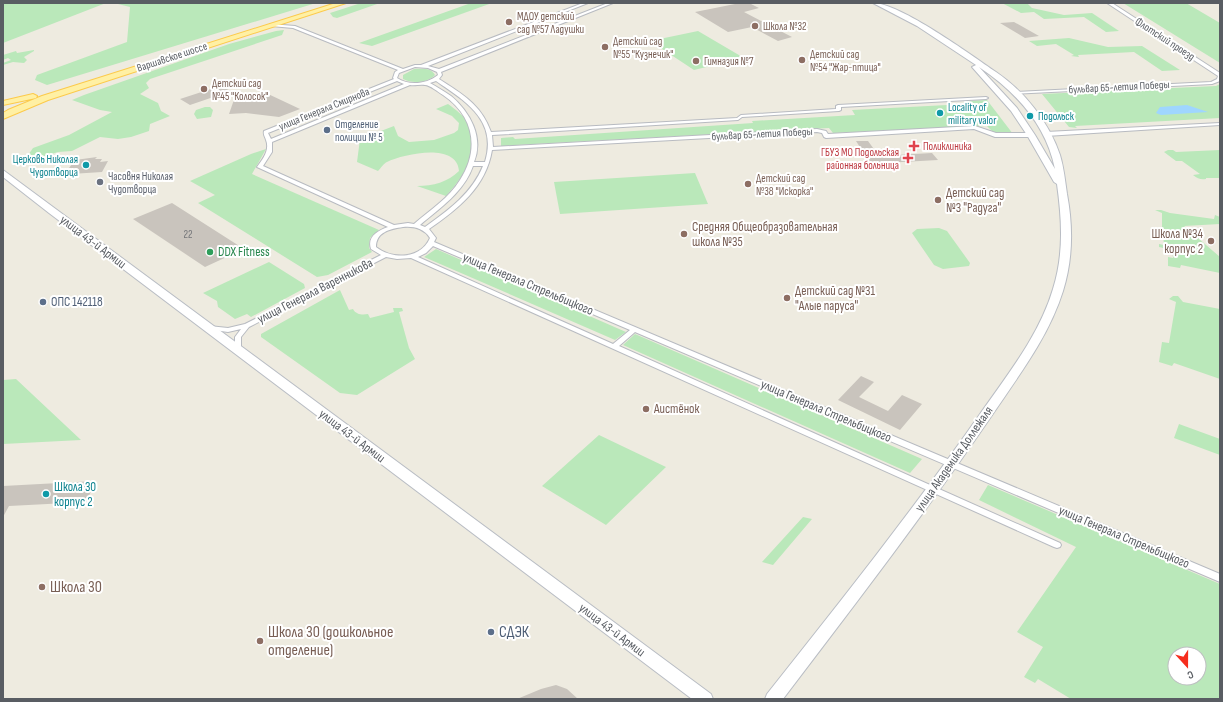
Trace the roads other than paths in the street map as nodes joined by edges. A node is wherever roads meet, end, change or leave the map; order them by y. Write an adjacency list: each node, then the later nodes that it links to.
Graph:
1 (334, 3): 27 (main road, Варшавское шоссе)
2 (343, 3): 9 (main road, Варшавское шоссе)
3 (586, 3): 7 (street)
4 (611, 3): 8 (street)
5 (876, 3): 15 (main road, улица Академика Доллежаля)
6 (1109, 3): 20 (street, Флотский проезд)
7 (578, 6): 8 (street); 16 (street)
8 (592, 10): 19 (street)
9 (293, 18): 10 (main road, Варшавское шоссе); 11 (street)
10 (271, 25): 11 (street); 32 (main road, Варшавское шоссе)
11 (294, 26): 12 (street)
12 (329, 40): 13 (street); 14 (street)
13 (351, 45): 14 (street); 17 (street)
14 (346, 47): 18 (street)
15 (966, 56): 23 (main road, улица Академика Доллежаля); 24 (main road, улица Академика Доллежаля)
16 (422, 66): 17 (street); 19 (street)
17 (408, 68): 18 (street)
18 (402, 70): 22 (street)
19 (439, 71): 21 (street)
20 (1220, 76): 28 (street, бульвар 65-летия Победы)
21 (436, 79): 25 (street); 33 (street)
22 (396, 80): 26 (street); 39 (street, улица Генерала Смирнова)
23 (988, 81): 24 (main road); 38 (main road, улица Академика Доллежаля)
24 (1005, 82): 28 (main road, улица Академика Доллежаля)
25 (426, 83): 26 (street); 34 (street)
26 (409, 84): 39 (street, улица Генерала Смирнова)
27 (47, 91): 30 (main road); 31 (main road, Варшавское шоссе)
28 (1015, 93): 37 (main road, улица Академика Доллежаля)
29 (986, 98): 36 (street, бульвар 65-летия Победы)
30 (3, 99)
31 (3, 103)
32 (3, 117)
33 (484, 121): 34 (street); 36 (street)
34 (471, 123): 43 (street)
35 (1220, 124): 37 (street)
36 (489, 134): 41 (street)
37 (1046, 134): 42 (main road, улица Академика Доллежаля)
38 (1031, 135): 40 (main road, улица Академика Доллежаля); 41 (street, бульвар 65-летия Победы)
39 (270, 141): 48 (street)
40 (1039, 149): 42 (main road); 46 (main road, улица Академика Доллежаля)
41 (490, 150): 44 (street)
42 (1054, 150): 46 (main road, улица Академика Доллежаля)
43 (472, 164): 44 (street); 47 (street)
44 (487, 164): 49 (street)
45 (3, 173): 54 (main road, улица 43-й Армии)
46 (1062, 190): 58 (main road, улица Академика Доллежаля)
47 (415, 226): 48 (street); 49 (street)
48 (393, 227): 51 (street)
49 (426, 229): 50 (street)
50 (432, 243): 52 (street); 55 (street, улица Генерала Стрельбицкого)
51 (384, 256): 52 (street); 53 (street, улица Генерала Варенникова)
52 (411, 256): 56 (street, улица Генерала Стрельбицкого)
53 (247, 326): 54 (street, улица Генерала Варенникова); 57 (street, улица Генерала Варенникова)
54 (208, 328): 57 (main road, улица 43-й Армии)
55 (636, 329): 56 (street); 58 (street, улица Генерала Стрельбицкого)
56 (614, 347): 59 (street, улица Генерала Стрельбицкого)
57 (238, 350): 62 (main road, улица 43-й Армии)
58 (952, 464): 59 (main road, улица Академика Доллежаля); 61 (street, улица Генерала Стрельбицкого)
59 (934, 490): 60 (street, улица Генерала Стрельбицкого); 63 (main road, улица Академика Доллежаля)
60 (1056, 546)
61 (1220, 578)
62 (704, 698)
63 (773, 699)

